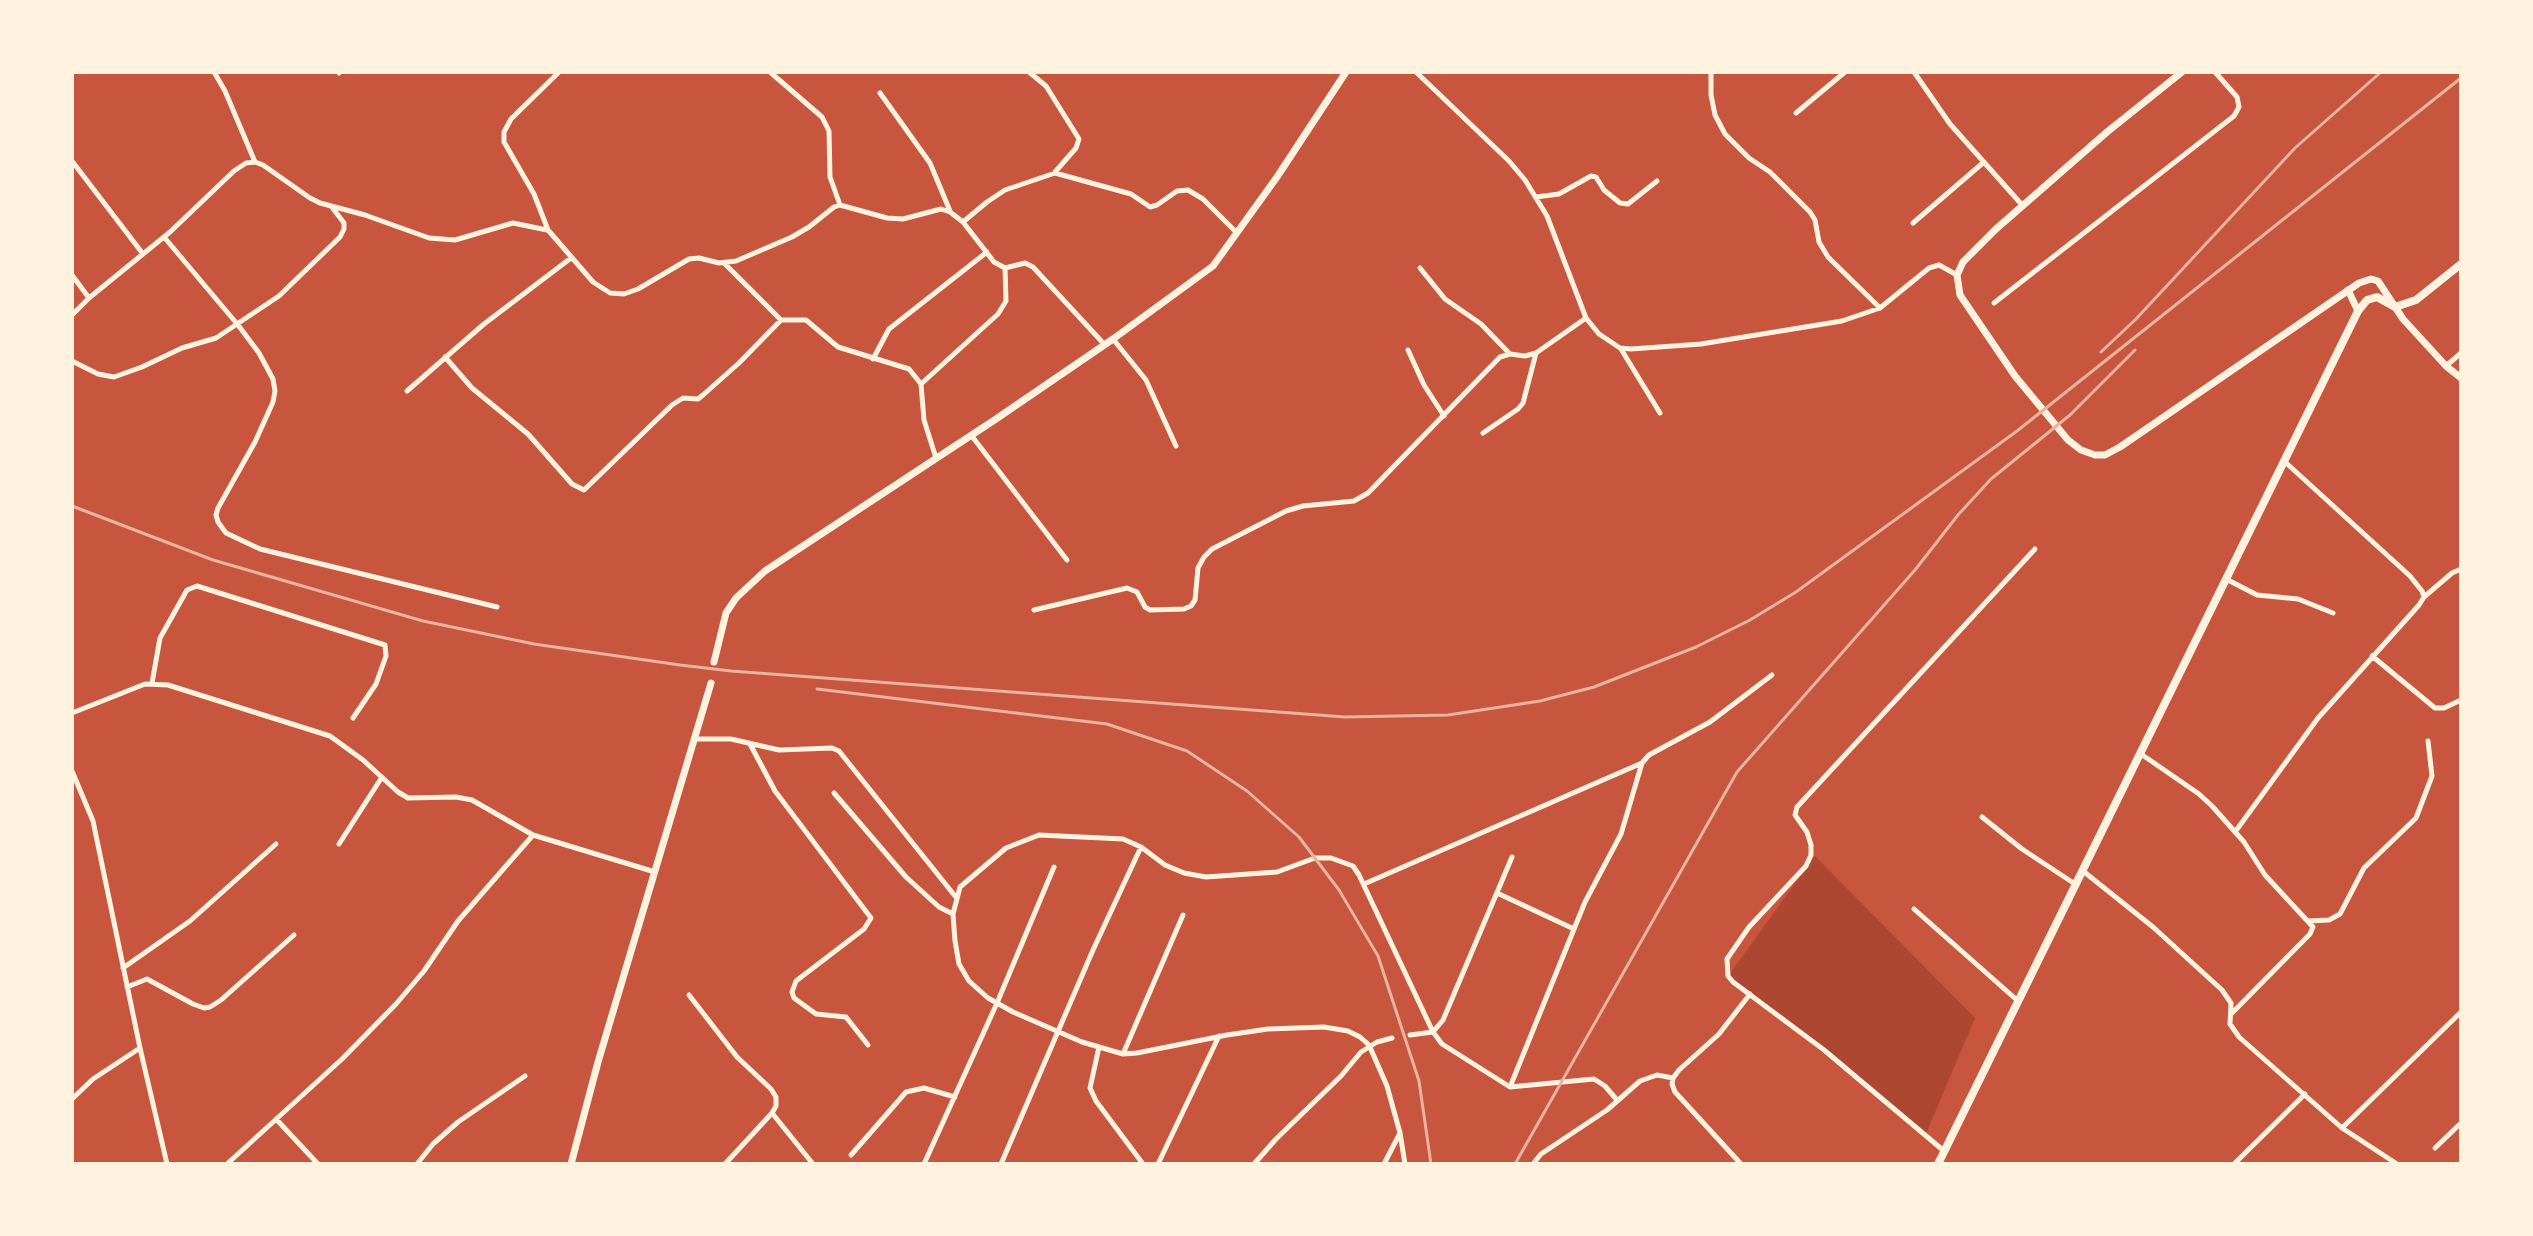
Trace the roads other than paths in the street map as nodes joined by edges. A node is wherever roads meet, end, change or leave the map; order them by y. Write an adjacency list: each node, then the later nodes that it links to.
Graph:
1 (214, 72): 15 (street)
2 (559, 72): 26 (street)
3 (770, 72): 21 (street)
4 (1029, 72): 17 (street)
5 (1346, 72): 27 (street)
6 (1416, 72): 19 (street)
7 (1711, 72): 42 (street)
8 (1845, 72): 13 (street)
9 (1914, 72): 16 (street)
10 (2182, 72): 22 (street)
11 (2215, 72): 40 (street)
12 (880, 93): 23 (street)
13 (1796, 113)
14 (72, 161): 30 (street)
15 (255, 162): 20 (street); 28 (street)
16 (1984, 162): 22 (street); 25 (street)
17 (1055, 173): 24 (street); 27 (street)
18 (1657, 181): 19 (street)
19 (1535, 197): 45 (street)
20 (330, 205): 26 (street); 47 (street)
21 (840, 205): 23 (street); 32 (street)
22 (2023, 206): 37 (street)
23 (950, 212): 24 (street)
24 (963, 222): 29 (street)
25 (1913, 223)
26 (548, 230): 31 (street)
27 (1238, 234): 48 (street)
28 (164, 237): 30 (street); 47 (street)
29 (987, 252): 34 (street); 56 (street)
30 (143, 254): 39 (street)
31 (571, 258): 32 (street); 55 (street)
32 (725, 264): 46 (street)
33 (2461, 264): 41 (main road)
34 (1005, 268): 49 (street); 60 (street)
35 (1420, 268): 54 (street)
36 (72, 275): 39 (street)
37 (1957, 275): 38 (street); 42 (street)
38 (2348, 290): 41 (street); 43 (street)
39 (89, 298): 44 (street)
40 (1994, 303)
41 (2395, 307): 43 (main road); 58 (street)
42 (1880, 308): 50 (street)
43 (2358, 311): 68 (main road)
44 (72, 315)
45 (1586, 318): 50 (street); 52 (street)
46 (781, 320): 55 (street); 56 (street)
47 (238, 325): 57 (street); 74 (street)
48 (1113, 339): 49 (street); 66 (street)
49 (1104, 344): 65 (street)
50 (1620, 348): 62 (street)
51 (1408, 350): 63 (street)
52 (1536, 353): 54 (street); 64 (street)
53 (2461, 353): 58 (street)
54 (1510, 354): 63 (street)
55 (445, 357): 61 (street)
56 (873, 359): 60 (street)
57 (72, 361)
58 (2446, 366): 59 (street)
59 (2461, 378)
60 (921, 384): 67 (street)
61 (407, 391)
62 (1660, 413)
63 (1444, 416): 75 (street)
64 (1483, 433)
65 (971, 435): 67 (street); 70 (street)
66 (1176, 446)
67 (936, 458): 78 (street)
68 (2284, 461): 72 (main road); 73 (street)
69 (2035, 549): 115 (street)
70 (1067, 560)
71 (2461, 569): 73 (street)
72 (2226, 579): 76 (street); 88 (main road)
73 (2424, 597): 77 (street)
74 (497, 607)
75 (1034, 610)
76 (2333, 613)
77 (2372, 656): 82 (street); 94 (street)
78 (714, 662)
79 (1772, 675): 89 (street)
80 (152, 683): 83 (street); 84 (street); 91 (street)
81 (711, 683): 85 (street)
82 (2461, 700)
83 (72, 713)
84 (353, 718)
85 (695, 739): 87 (street); 102 (street)
86 (2428, 741): 110 (street)
87 (750, 744): 106 (street); 126 (street)
88 (2140, 753): 94 (street); 101 (main road)
89 (1642, 763): 103 (street); 111 (street)
90 (72, 771): 113 (street)
91 (382, 777): 95 (street); 97 (street)
92 (834, 793): 108 (street)
93 (1982, 817): 104 (street)
94 (2235, 832): 110 (street)
95 (533, 835): 102 (street); 139 (street)
96 (276, 844): 113 (street)
97 (339, 844)
98 (1141, 847): 103 (street); 106 (street); 121 (street)
99 (1512, 857): 105 (street)
100 (1054, 867): 118 (street)
101 (2082, 870): 104 (main road); 120 (street)
102 (655, 872): 150 (street)
103 (1364, 884): 122 (street)
104 (2075, 884): 117 (main road)
105 (1497, 893): 111 (street); 122 (street)
106 (955, 897): 108 (street)
107 (1914, 909): 117 (street)
108 (953, 914): 118 (street)
109 (1183, 915): 130 (street)
110 (2309, 921): 120 (street)
111 (1574, 929): 133 (street)
112 (294, 935): 114 (street)
113 (123, 968): 114 (street)
114 (127, 987): 129 (street)
115 (1750, 994): 132 (street); 144 (street)
116 (689, 995): 138 (street)
117 (2018, 1001): 144 (main road)
118 (997, 1003): 121 (street); 135 (street)
119 (2461, 1012): 141 (street)
120 (2229, 1016): 134 (street)
121 (1059, 1031): 128 (street); 154 (street)
122 (1433, 1032): 123 (street); 133 (street)
123 (1410, 1035)
124 (1219, 1036): 127 (street); 130 (street); 156 (street)
125 (1392, 1038): 127 (street)
126 (868, 1045)
127 (1369, 1045): 142 (street); 157 (street)
128 (1099, 1047): 130 (street); 155 (street)
129 (140, 1048): 136 (street); 146 (street)
130 (1123, 1054)
131 (525, 1076): 149 (street)
132 (1673, 1078): 137 (street); 161 (street)
133 (1510, 1087): 137 (street)
134 (2305, 1094): 141 (street); 163 (street)
135 (955, 1097): 145 (street); 153 (street)
136 (72, 1099)
137 (1617, 1100): 160 (street)
138 (772, 1113): 151 (street); 152 (street)
139 (276, 1119): 147 (street); 148 (street)
140 (2461, 1123): 143 (street)
141 (2342, 1128): 164 (street)
142 (1400, 1133): 158 (street); 159 (street)
143 (2435, 1148)
144 (1945, 1151): 162 (main road)
145 (851, 1155)
146 (167, 1164)
147 (227, 1164)
148 (318, 1164)
149 (417, 1164)
150 (571, 1164)
151 (725, 1164)
152 (813, 1164)
153 (924, 1164)
154 (1001, 1164)
155 (1143, 1164)
156 (1158, 1164)
157 (1254, 1164)
158 (1384, 1164)
159 (1405, 1164)
160 (1533, 1164)
161 (1741, 1164)
162 (1938, 1164)
163 (2234, 1164)
164 (2397, 1164)

